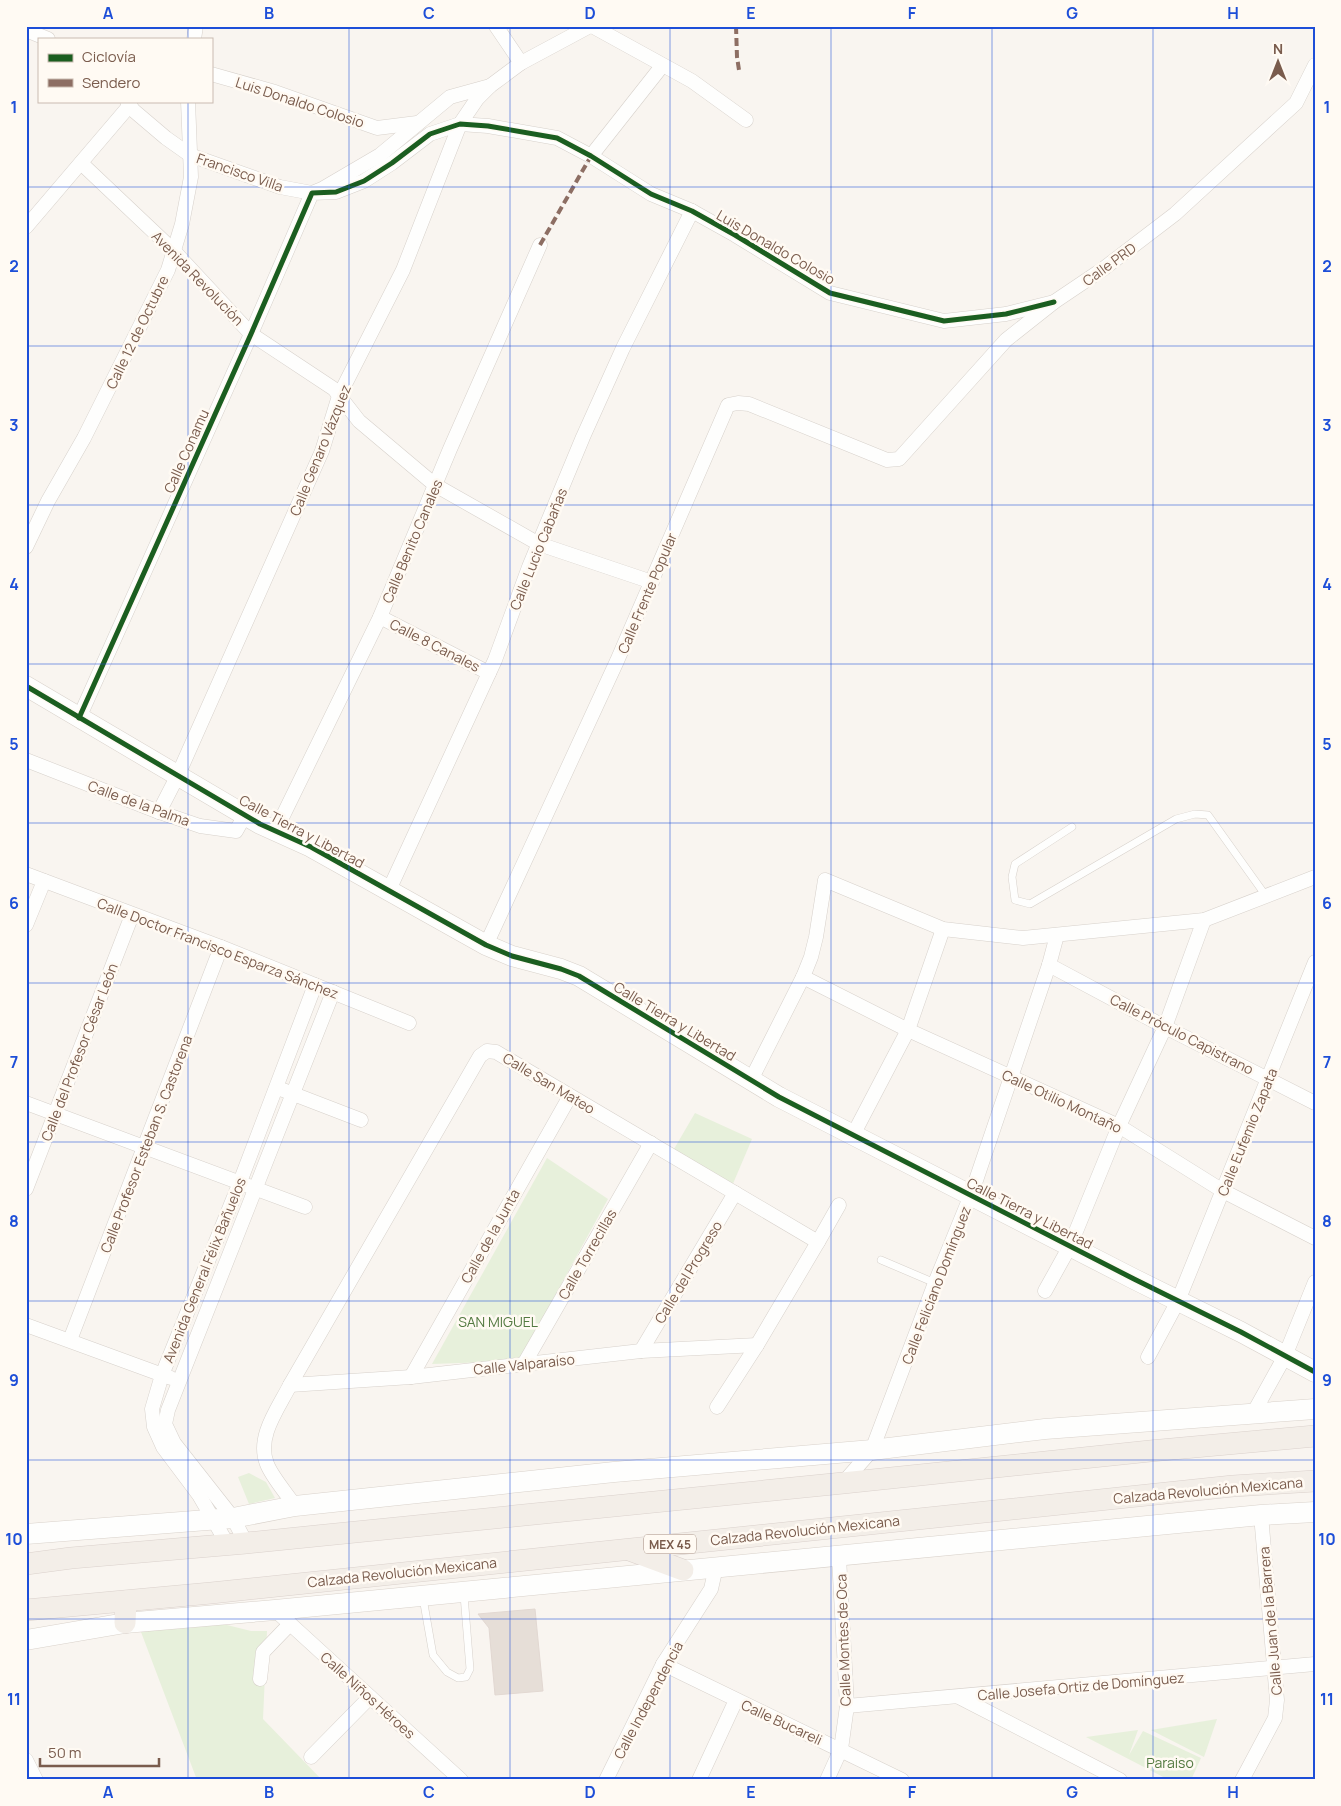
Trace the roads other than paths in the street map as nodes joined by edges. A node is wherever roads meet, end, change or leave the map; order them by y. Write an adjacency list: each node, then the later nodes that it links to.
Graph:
1 (496, 26): 5 (street)
2 (591, 26): 5 (street); 6 (street)
3 (29, 35): 4 (street)
4 (43, 38)
5 (521, 63): 9 (street)
6 (662, 66): 12 (street); 16 (street)
7 (1315, 66): 23 (street, Calle PRD)
8 (212, 74): 13 (street, Luis Donaldo Colosio)
9 (490, 86): 13 (street); 14 (street, Calle Genaro Vázquez)
10 (188, 102): 15 (street, Calle 12 de Octubre)
11 (128, 103): 15 (street, Francisco Villa); 17 (street)
12 (746, 120)
13 (418, 123): 18 (street)
14 (460, 124): 16 (street, Luis Donaldo Colosio); 18 (street, Francisco Villa); 25 (street, Calle Genaro Vázquez)
15 (190, 155): 18 (street, Francisco Villa); 22 (street, Calle 12 de Octubre)
16 (591, 156): 19 (street, Luis Donaldo Colosio)
17 (81, 163): 20 (street); 22 (street, Avenida Revolución)
18 (312, 193): 24 (street, Calle Conamu)
19 (692, 211): 23 (street, Luis Donaldo Colosio); 28 (street, Calle Lucio Cabañas)
20 (26, 227)
21 (540, 245): 27 (street, Calle Benito Canales)
22 (174, 251): 24 (street, Avenida Revolución); 29 (street, Calle 12 de Octubre)
23 (1054, 302): 26 (street, Calle PRD)
24 (251, 334): 25 (street, Avenida Revolución); 34 (street, Calle Conamu)
25 (339, 396): 27 (street, Avenida Revolución); 36 (street, Calle Genaro Vázquez)
26 (899, 459): 30 (street, Calle Frente Popular)
27 (435, 485): 28 (street, Avenida Revolución); 31 (street, Calle Benito Canales)
28 (539, 544): 30 (street, Avenida Revolución); 32 (street, Calle Lucio Cabañas)
29 (26, 547)
30 (652, 582): 51 (street, Calle Frente Popular)
31 (380, 617): 32 (street, Calle 8 Canales); 40 (street, Calle Benito Canales)
32 (489, 674): 44 (street, Calle Lucio Cabañas)
33 (26, 686): 34 (street, Calle Tierra y Libertad)
34 (79, 718): 36 (street, Calle Tierra y Libertad)
35 (26, 760): 37 (street, Calle de la Palma)
36 (178, 775): 37 (street, Calle Genaro Vázquez); 38 (street, Calle Tierra y Libertad)
37 (160, 812): 38 (street, Calle de la Palma)
38 (245, 815): 40 (street, Calle Tierra y Libertad)
39 (1072, 827): 45 (lane)
40 (275, 832): 44 (street, Calle Tierra y Libertad)
41 (26, 874): 43 (street, Calle Doctor Francisco Esparza Sánchez)
42 (1315, 877): 45 (street)
43 (44, 881): 46 (street, Calle Doctor Francisco Esparza Sánchez); 48 (street)
44 (390, 890): 51 (street, Calle Tierra y Libertad)
45 (1266, 896): 47 (street)
46 (132, 915): 52 (street, Calle Doctor Francisco Esparza Sánchez); 69 (street, Calle del Profesor César León)
47 (1204, 920): 50 (street); 59 (street)
48 (26, 925)
49 (943, 929): 50 (street); 55 (street); 60 (street)
50 (1057, 935): 53 (street, Calle Feliciano Domínguez)
51 (486, 945): 63 (street, Calle Tierra y Libertad)
52 (222, 947): 56 (street, Calle Doctor Francisco Esparza Sánchez); 74 (street, Calle Profesor Esteban S. Castorena)
53 (1049, 965): 59 (street, Calle Próculo Capistrano); 61 (street, Calle Feliciano Domínguez)
54 (1314, 969): 62 (street, Calle Eufemio Zapata)
55 (803, 977): 60 (street, Calle Otilio Montaño); 63 (street)
56 (316, 985): 57 (street, Calle Doctor Francisco Esparza Sánchez); 64 (street, Avenida General Félix Bañuelos)
57 (333, 992): 58 (street, Calle Doctor Francisco Esparza Sánchez); 65 (street, Avenida General Félix Bañuelos)
58 (408, 1023)
59 (1165, 1027): 62 (street, Calle Próculo Capistrano); 71 (street)
60 (908, 1030): 61 (street, Calle Otilio Montaño); 72 (street)
61 (1010, 1077): 71 (street, Calle Otilio Montaño); 80 (street, Calle Feliciano Domínguez)
62 (1268, 1079): 68 (street, Calle Próculo Capistrano); 78 (street, Calle Eufemio Zapata)
63 (751, 1080): 72 (street, Calle Tierra y Libertad)
64 (276, 1087): 65 (street); 75 (street, Avenida General Félix Bañuelos)
65 (291, 1093): 70 (street); 77 (street, Avenida General Félix Bañuelos)
66 (570, 1096): 73 (street, Calle San Mateo); 100 (street, Calle de la Junta); 102 (street, Calle San Mateo)
67 (26, 1103): 69 (street)
68 (1315, 1103)
69 (55, 1114): 74 (street); 76 (street, Calle del Profesor César León)
70 (361, 1120)
71 (1119, 1126): 78 (street, Calle Otilio Montaño); 85 (street)
72 (854, 1135): 80 (street, Calle Tierra y Libertad)
73 (650, 1143): 79 (street, Calle San Mateo); 97 (street, Calle Torrecillas)
74 (144, 1147): 75 (street); 92 (street, Calle Profesor Esteban S. Castorena)
75 (240, 1182): 77 (street); 99 (street, Avenida General Félix Bañuelos)
76 (26, 1189)
77 (255, 1189): 82 (street); 101 (street, Avenida General Félix Bañuelos)
78 (1223, 1191): 83 (street, Calle Otilio Montaño); 90 (street, Calle Eufemio Zapata)
79 (735, 1193): 84 (street, Calle San Mateo); 94 (street, Calle del Progreso)
80 (971, 1195): 85 (street, Calle Tierra y Libertad); 88 (street, Calle Feliciano Domínguez)
81 (839, 1205): 84 (street)
82 (305, 1207)
83 (1315, 1238)
84 (818, 1242): 93 (street)
85 (1070, 1246): 89 (street); 90 (street, Calle Tierra y Libertad)
86 (881, 1260): 88 (lane)
87 (1315, 1282): 95 (street)
88 (935, 1283): 108 (street, Calle Feliciano Domínguez)
89 (1046, 1291)
90 (1178, 1301): 95 (street, Calle Tierra y Libertad); 96 (street, Calle Eufemio Zapata)
91 (26, 1325): 92 (street)
92 (70, 1340): 99 (street)
93 (757, 1345): 94 (street, Calle Valparaíso); 103 (street)
94 (640, 1351): 97 (street, Calle Valparaíso)
95 (1285, 1356): 98 (street, Calle Tierra y Libertad); 105 (street)
96 (1148, 1357)
97 (524, 1364): 100 (street, Calle Valparaíso)
98 (1315, 1372)
99 (162, 1375): 101 (street); 106 (street, Avenida General Félix Bañuelos)
100 (411, 1377): 102 (street, Calle Valparaíso)
101 (179, 1381): 106 (street, Avenida General Félix Bañuelos)
102 (290, 1386): 111 (street, Calle San Mateo)
103 (718, 1407)
104 (1315, 1409): 105 (street)
105 (1254, 1412): 108 (street)
106 (159, 1426): 114 (street, Avenida General Félix Bañuelos)
107 (1315, 1436): 110 (main road)
108 (872, 1450): 110 (street, Calle Feliciano Domínguez); 111 (street)
109 (1315, 1481): 117 (main road, Calzada Revolución Mexicana / MEX 45)
110 (844, 1484): 116 (main road)
111 (295, 1506): 114 (street)
112 (1315, 1512): 113 (street)
113 (1261, 1515): 118 (street); 132 (street, Calle Juan de la Barrera)
114 (224, 1519): 115 (street); 116 (street, Avenida General Félix Bañuelos)
115 (26, 1534)
116 (237, 1544): 119 (main road)
117 (623, 1548): 121 (main road); 124 (main road, Calzada Revolución Mexicana / MEX 45)
118 (839, 1557): 120 (street); 137 (street, Calle Montes de Oca)
119 (26, 1564)
120 (716, 1567): 121 (street); 130 (street, Calle Independencia)
121 (682, 1570): 122 (street)
122 (464, 1592): 123 (street); 123 (lane)
123 (423, 1596): 126 (street)
124 (126, 1601): 125 (main road, Calzada Revolución Mexicana / MEX 45); 127 (main road)
125 (26, 1610)
126 (275, 1610): 127 (street); 128 (street, Calle Niños Héroes)
127 (126, 1623): 129 (street)
128 (290, 1624): 133 (street); 134 (street, Calle Niños Héroes)
129 (26, 1640)
130 (663, 1664): 136 (street, Calle Bucareli); 143 (street, Calle Independencia)
131 (1315, 1664): 132 (street, Calle Josefa Ortiz de Domínguez)
132 (1275, 1668): 135 (street, Calle Josefa Ortiz de Domínguez); 148 (street, Calle Juan de la Barrera)
133 (260, 1679)
134 (370, 1697): 139 (street); 142 (street, Calle Niños Héroes)
135 (958, 1697): 137 (street, Calle Josefa Ortiz de Domínguez); 147 (street)
136 (736, 1700): 138 (street, Calle Bucareli); 144 (street)
137 (847, 1706): 138 (street, Calle Montes de Oca)
138 (841, 1749): 145 (street, Calle Montes de Oca); 146 (street, Calle Bucareli)
139 (311, 1757)
140 (26, 1760): 141 (street)
141 (36, 1780)
142 (461, 1780)
143 (606, 1780)
144 (699, 1780)
145 (827, 1780)
146 (902, 1780)
147 (1120, 1780)
148 (1242, 1780)

